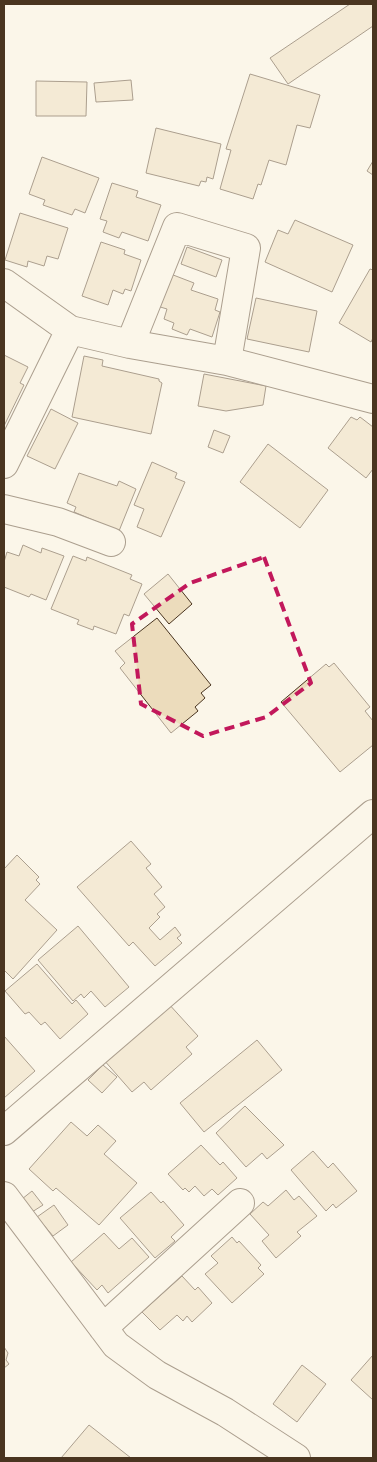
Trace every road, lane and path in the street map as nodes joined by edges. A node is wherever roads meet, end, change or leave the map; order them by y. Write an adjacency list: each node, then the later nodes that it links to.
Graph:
1 (4, 283): 2 (street)
2 (70, 330): 3 (street); 6 (street)
3 (130, 344): 4 (street); 4 (street)
4 (227, 361): 5 (street)
5 (373, 399)
6 (4, 464)
7 (4, 509): 8 (street)
8 (111, 542)
9 (373, 814): 10 (street)
10 (4, 1130)
11 (4, 1196): 13 (street)
12 (240, 1203): 13 (street)
13 (103, 1328): 14 (street)
14 (296, 1458)

